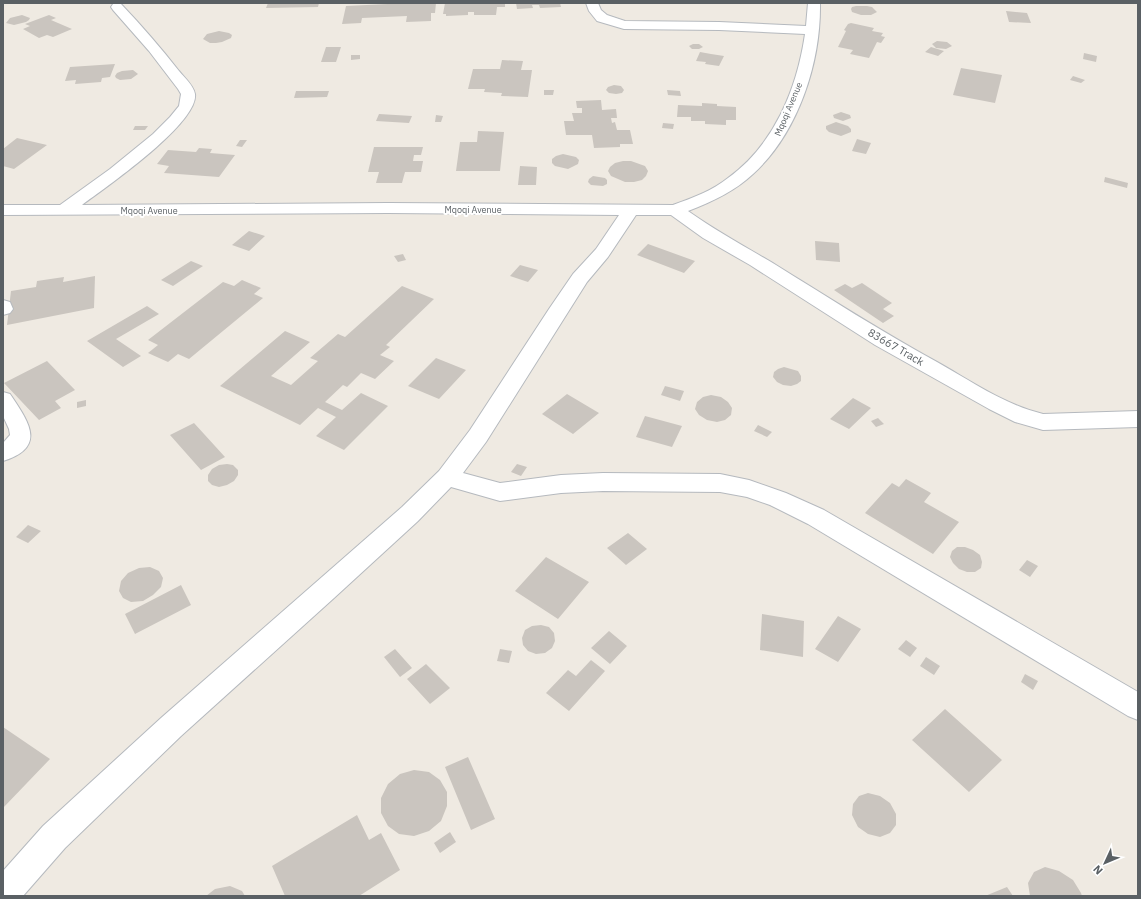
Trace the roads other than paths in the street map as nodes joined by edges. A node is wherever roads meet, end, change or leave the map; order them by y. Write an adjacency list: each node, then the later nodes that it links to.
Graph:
1 (592, 3): 4 (street)
2 (814, 3): 4 (street, Mqoqi Avenue)
3 (117, 7): 5 (street)
4 (811, 30): 8 (street, Mqoqi Avenue)
5 (65, 209): 6 (street, Mqoqi Avenue); 7 (street, Mqoqi Avenue)
6 (3, 210)
7 (631, 210): 8 (street, Mqoqi Avenue); 12 (street)
8 (675, 210): 10 (street, 83667 Track)
9 (3, 399): 11 (street)
10 (1138, 419)
11 (3, 453)
12 (447, 477): 13 (street); 14 (street)
13 (1138, 707)
14 (3, 895)

